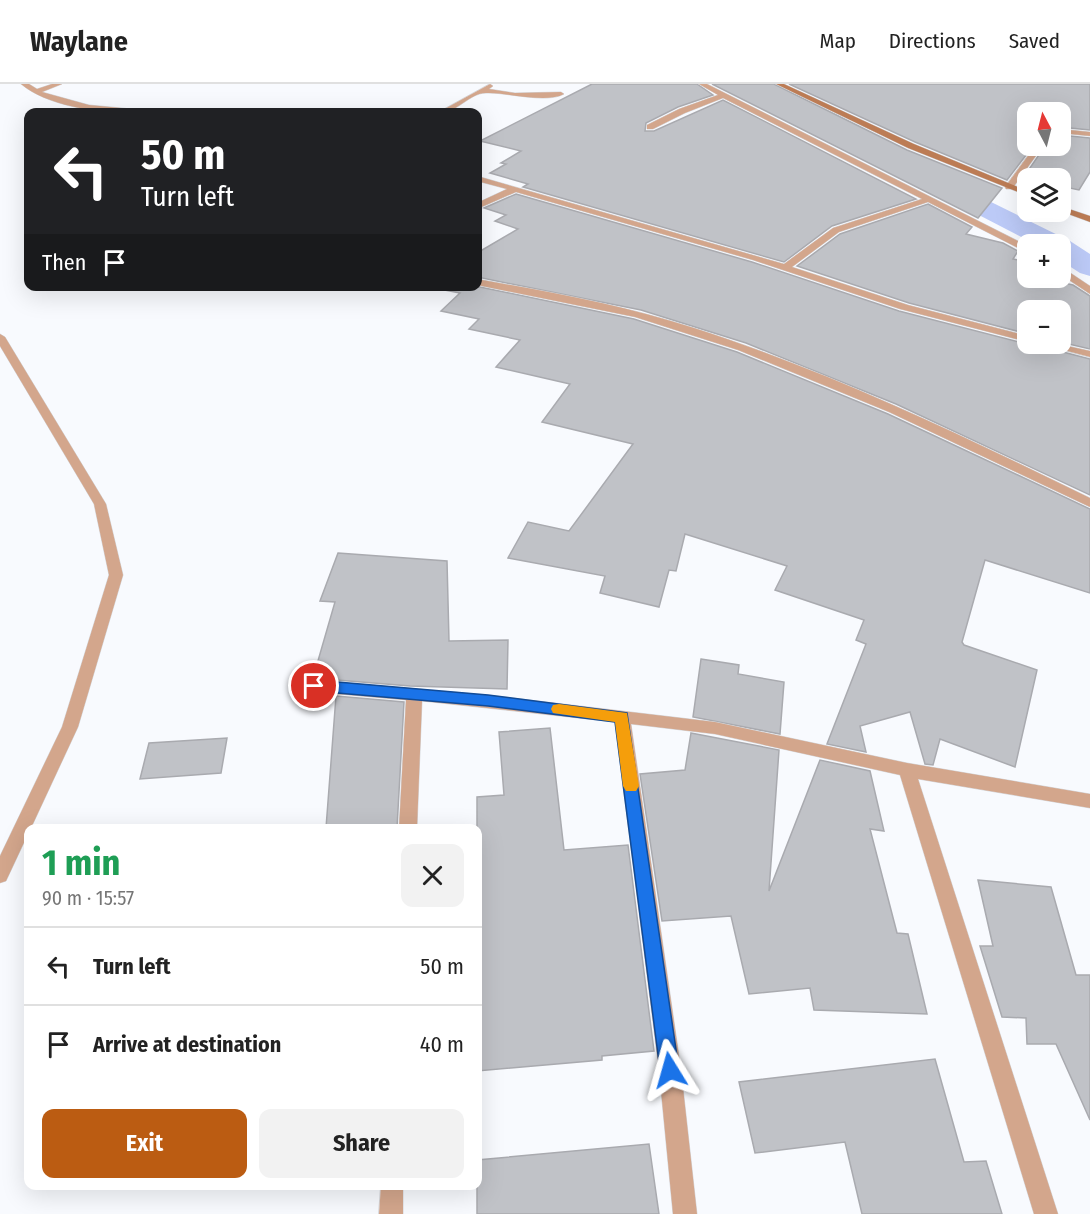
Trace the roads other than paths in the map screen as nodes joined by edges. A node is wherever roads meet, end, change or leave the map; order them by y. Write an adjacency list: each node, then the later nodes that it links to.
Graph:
1 (24, 84): 7 (street)
2 (59, 84): 7 (street)
3 (492, 84): 6 (street)
4 (702, 84): 9 (street)
5 (779, 84): 17 (main road)
6 (482, 90): 8 (street); 11 (street)
7 (34, 92): 10 (street)
8 (561, 94)
9 (724, 95): 12 (street); 20 (street)
10 (123, 108)
11 (450, 108)
12 (650, 127)
13 (1071, 132): 14 (street)
14 (1090, 134)
15 (1032, 156): 17 (street)
16 (482, 179): 18 (street)
17 (1010, 187): 19 (main road)
18 (515, 189): 21 (street); 25 (street)
19 (1017, 190)
20 (930, 199): 24 (street); 25 (street)
21 (482, 205)
22 (1071, 212): 23 (main road)
23 (1090, 219)
24 (1017, 244)
25 (785, 268): 29 (street)
26 (1071, 277): 28 (street)
27 (482, 283): 33 (street)
28 (1090, 291)
29 (1017, 336)
30 (0, 337): 39 (street)
31 (1071, 350): 32 (street)
32 (1090, 354)
33 (1090, 503)
34 (314, 686): 35 (street)
35 (414, 694): 36 (street); 41 (street)
36 (622, 717): 37 (street); 45 (street)
37 (907, 770): 38 (street); 46 (street)
38 (1090, 801)
39 (24, 824)
40 (24, 824): 42 (street)
41 (408, 824)
42 (0, 875)
43 (392, 1190): 44 (street)
44 (391, 1214)
45 (685, 1214)
46 (1046, 1214)

